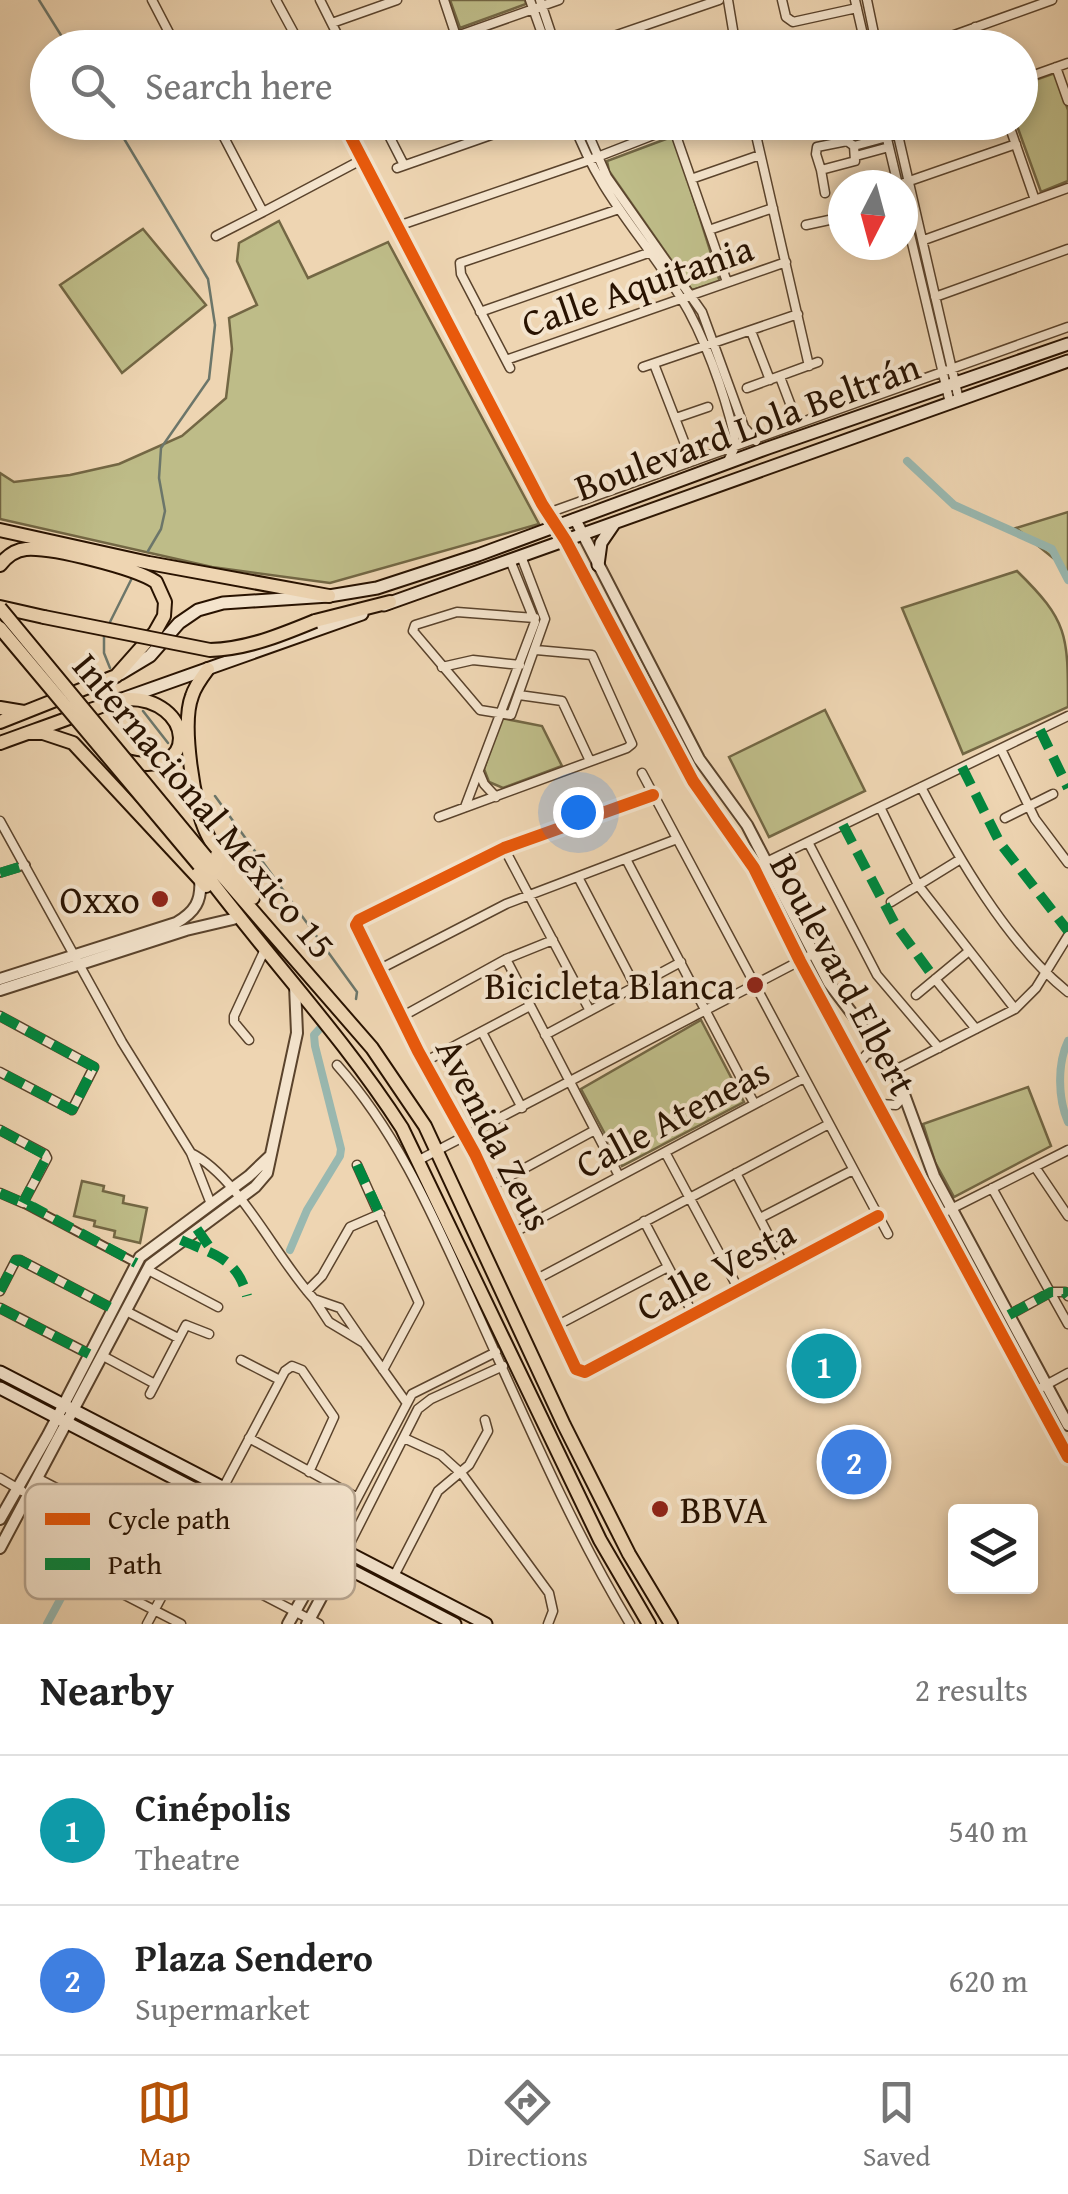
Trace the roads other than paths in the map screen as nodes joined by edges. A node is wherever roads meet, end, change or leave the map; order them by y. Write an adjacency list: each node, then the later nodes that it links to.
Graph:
1 (152, 0): 17 (street)
2 (276, 0): 18 (street)
3 (320, 0): 15 (street)
4 (397, 0): 15 (street)
5 (444, 0): 20 (street)
6 (559, 0): 12 (street)
7 (719, 0): 24 (street)
8 (728, 0): 25 (street)
9 (782, 0): 13 (street)
10 (867, 0): 27 (street)
11 (1052, 0): 14 (street)
12 (536, 4): 21 (street); 22 (street); 23 (street)
13 (856, 4): 26 (street)
14 (1031, 4): 16 (street)
15 (332, 23): 19 (street)
16 (975, 26): 28 (street); 29 (street)
17 (168, 30)
18 (292, 30)
19 (335, 30)
20 (454, 30)
21 (471, 30)
22 (542, 30)
23 (548, 30)
24 (632, 30)
25 (733, 30)
26 (862, 30)
27 (874, 30)
28 (965, 30)
29 (976, 30)
30 (1068, 63): 31 (street)
31 (1056, 67): 32 (street); 33 (street)
32 (1038, 74)
33 (1068, 100)
34 (225, 140): 63 (street)
35 (353, 140): 50 (street)
36 (389, 140): 37 (street)
37 (477, 140)
38 (582, 140): 51 (street)
39 (587, 140): 51 (street)
40 (640, 140): 51 (street)
41 (678, 140): 56 (street)
42 (756, 140): 49 (street)
43 (880, 140): 48 (street)
44 (887, 140): 53 (street)
45 (900, 140): 54 (street)
46 (1015, 140): 47 (street)
47 (1016, 144): 55 (street); 59 (street)
48 (855, 151): 52 (street); 52 (street)
49 (760, 155): 56 (street); 61 (street)
50 (364, 159): 63 (street); 67 (street)
51 (592, 159): 60 (street); 62 (street); 67 (street)
52 (821, 170): 58 (street)
53 (894, 170)
54 (907, 170)
55 (918, 178)
56 (692, 179): 68 (street)
57 (1068, 188): 59 (street)
58 (826, 193)
59 (1035, 200): 70 (street)
60 (628, 206): 62 (street); 71 (street)
61 (772, 208): 68 (street); 75 (street)
62 (618, 210): 73 (street); 80 (street)
63 (263, 212): 69 (street)
64 (918, 215): 70 (street)
65 (828, 220): 66 (street)
66 (806, 225)
67 (398, 226): 106 (street)
68 (709, 230): 76 (street)
69 (216, 236)
70 (924, 240): 78 (street)
71 (660, 248): 73 (street); 77 (street)
72 (1068, 249): 78 (street)
73 (649, 252): 79 (street); 80 (street)
74 (918, 260): 90 (street)
75 (786, 262): 76 (street, Calle Aquitania); 81 (street)
76 (727, 282): 77 (street, Calle Aquitania)
77 (692, 294): 79 (street, Calle Aquitania); 84 (street)
78 (936, 296): 90 (street)
79 (682, 298): 80 (street, Calle Aquitania); 86 (street)
80 (480, 312)
81 (798, 314): 83 (street); 91 (street)
82 (1068, 327): 90 (street)
83 (751, 331): 84 (street); 92 (street)
84 (715, 343): 86 (street); 98 (street)
85 (1068, 344): 93 (main road, Boulevard Lola Beltrán)
86 (704, 348): 88 (street); 99 (street)
87 (1068, 361): 95 (main road, Boulevard Lola Beltrán)
88 (654, 364): 89 (street); 100 (street)
89 (643, 368)
90 (947, 371): 93 (street); 101 (street)
91 (780, 377): 92 (street); 96 (street)
92 (770, 380): 94 (street)
93 (950, 385): 95 (street); 104 (main road, Boulevard Lola Beltrán)
94 (748, 388)
95 (955, 401): 108 (main road, Boulevard Lola Beltrán)
96 (791, 406)
97 (708, 407): 100 (street)
98 (739, 410): 99 (street); 101 (street)
99 (728, 416): 103 (street)
100 (676, 418): 102 (street)
101 (754, 440): 103 (street); 104 (street)
102 (685, 444)
103 (735, 446): 105 (street); 106 (street)
104 (768, 448): 105 (main road, Boulevard Lola Beltrán)
105 (727, 463): 107 (main road, Boulevard Lola Beltrán)
106 (548, 513): 109 (street)
107 (575, 519): 109 (main road, Boulevard Lola Beltrán); 111 (street, Boulevard Elbert)
108 (616, 522): 111 (main road, Boulevard Lola Beltrán); 115 (main road)
109 (556, 527): 112 (street, Boulevard Elbert); 116 (main road, Boulevard Lola Beltrán)
110 (0, 530): 116 (main road)
111 (583, 535): 112 (main road, Boulevard Lola Beltrán); 115 (street, Boulevard Elbert)
112 (566, 541): 113 (main road, Boulevard Lola Beltrán); 129 (street, Boulevard Elbert)
113 (516, 558): 117 (main road, Boulevard Lola Beltrán); 119 (street); 122 (street)
114 (0, 565): 126 (main road)
115 (598, 565): 128 (street, Boulevard Elbert)
116 (329, 596): 126 (main road, Boulevard Lola Beltrán)
117 (390, 602): 118 (main road, bridge); 125 (main road, Boulevard Lola Beltrán)
118 (0, 605): 140 (main road, Internacional México 15, bridge)
119 (536, 618): 123 (street); 124 (street)
120 (0, 628): 127 (main road, Internacional México 15, bridge)
121 (0, 642): 127 (main road, bridge)
122 (536, 650): 130 (street); 141 (street)
123 (520, 665): 124 (street); 134 (street)
124 (442, 667): 134 (street)
125 (208, 669): 131 (main road, Boulevard Lola Beltrán); 169 (main road)
126 (116, 676): 133 (main road)
127 (43, 680): 162 (main road, Internacional México 15, bridge)
128 (660, 683): 129 (street); 159 (street, Boulevard Elbert)
129 (646, 690): 163 (street, Boulevard Elbert)
130 (519, 695): 134 (street); 141 (street)
131 (121, 699): 137 (main road); 140 (main road)
132 (0, 708): 133 (main road)
133 (26, 712): 136 (main road)
134 (500, 715): 142 (street)
135 (1068, 716): 139 (street)
136 (0, 722)
137 (28, 733): 138 (main road); 162 (main road)
138 (0, 742)
139 (1000, 749): 144 (street); 148 (street)
140 (123, 760): 162 (main road, Internacional México 15, bridge)
141 (590, 761): 147 (street)
142 (478, 770): 147 (street); 150 (street)
143 (642, 772): 146 (street)
144 (921, 788): 149 (street); 158 (street)
145 (1053, 794): 148 (street)
146 (654, 795): 154 (street); 156 (street)
147 (496, 797): 150 (street)
148 (1028, 806): 152 (street); 160 (street)
149 (880, 807): 155 (street); 166 (street)
150 (464, 808): 151 (street)
151 (439, 817)
152 (1005, 818)
153 (0, 821): 161 (street)
154 (677, 839): 157 (street); 186 (street)
155 (808, 842): 159 (street); 203 (street)
156 (504, 848): 167 (street); 181 (street, Avenida Zeus)
157 (626, 859): 165 (street); 180 (street)
158 (959, 860): 166 (street); 182 (street)
159 (768, 862): 163 (street); 176 (street, Boulevard Elbert)
160 (1068, 863)
161 (26, 866): 164 (street); 177 (street)
162 (202, 867): 169 (main road, Internacional México 15); 170 (main road); 171 (main road, Internacional México 15); 177 (street)
163 (754, 868): 179 (street, Boulevard Elbert)
164 (0, 874)
165 (578, 877): 167 (street); 187 (street)
166 (918, 885): 168 (street); 175 (street)
167 (529, 895): 173 (street); 181 (street)
168 (891, 902)
169 (261, 918): 220 (main road, Internacional México 15)
170 (233, 919): 171 (main road); 177 (street)
171 (247, 928): 174 (main road, Internacional México 15)
172 (1068, 936): 182 (street)
173 (554, 940): 178 (street); 194 (street)
174 (265, 949): 185 (main road, Internacional México 15); 202 (street)
175 (969, 952): 184 (street); 192 (street)
176 (813, 954): 179 (street); 204 (street, Boulevard Elbert)
177 (76, 960): 183 (street); 188 (street); 223 (street)
178 (506, 960): 191 (street); 197 (street)
179 (800, 961): 186 (street); 206 (street, Boulevard Elbert)
180 (680, 962): 187 (street); 193 (street)
181 (380, 969): 197 (street, Avenida Zeus)
182 (1045, 974): 189 (street); 192 (street)
183 (0, 978)
184 (935, 978): 190 (street); 198 (street)
185 (295, 985): 196 (main road, Internacional México 15); 199 (street)
186 (755, 985): 193 (street); 210 (street)
187 (635, 986): 194 (street)
188 (0, 990)
189 (1068, 992)
190 (916, 995)
191 (530, 1006): 200 (street); 201 (street)
192 (1015, 1009): 198 (street)
193 (706, 1010): 211 (street); 213 (street)
194 (590, 1011): 201 (street)
195 (0, 1016): 209 (street)
196 (318, 1016): 199 (street); 225 (main road, Internacional México 15)
197 (403, 1016): 205 (street, Avenida Zeus)
198 (976, 1029): 203 (street)
199 (297, 1032): 224 (street)
200 (482, 1032): 205 (street); 215 (street)
201 (545, 1034): 211 (street)
202 (249, 1040)
203 (939, 1048): 208 (street)
204 (882, 1052): 206 (street); 208 (street, Boulevard Elbert)
205 (424, 1062): 219 (street, Avenida Zeus)
206 (858, 1064): 214 (street, Boulevard Elbert)
207 (337, 1065): 271 (street)
208 (894, 1070): 212 (street, Boulevard Elbert)
209 (0, 1072)
210 (804, 1078): 213 (street, Calle Ateneas); 216 (street)
211 (570, 1082): 215 (street); 218 (street)
212 (905, 1095): 214 (street); 239 (street, Boulevard Elbert)
213 (754, 1103): 222 (street, Calle Ateneas)
214 (880, 1104): 241 (street, Boulevard Elbert)
215 (522, 1108): 219 (street)
216 (829, 1124): 228 (street); 229 (street)
217 (0, 1130): 237 (street)
218 (595, 1130): 230 (street); 231 (street)
219 (466, 1137): 220 (street); 231 (street, Avenida Zeus)
220 (435, 1150): 225 (street); 333 (main road, Internacional México 15)
221 (1067, 1151): 227 (street)
222 (666, 1152): 230 (street, Calle Ateneas); 235 (street)
223 (191, 1153): 232 (street); 238 (street)
224 (271, 1156): 232 (street); 236 (street)
225 (419, 1160): 332 (main road, Internacional México 15)
226 (357, 1165): 240 (street)
227 (1035, 1166): 233 (street); 243 (street)
228 (853, 1170): 242 (street); 244 (street)
229 (736, 1173): 235 (street); 244 (street)
230 (620, 1176): 246 (street, Calle Ateneas)
231 (490, 1187): 246 (street, Avenida Zeus)
232 (232, 1188): 236 (street); 238 (street)
233 (992, 1188): 239 (street); 255 (street)
234 (0, 1192): 237 (street)
235 (689, 1197): 245 (street); 253 (street)
236 (240, 1200): 251 (street); 257 (street)
237 (24, 1203): 248 (street)
238 (211, 1204): 248 (street)
239 (951, 1208): 241 (street); 265 (street, Boulevard Elbert)
240 (380, 1214): 257 (street); 277 (street)
241 (939, 1215): 286 (street, Boulevard Elbert)
242 (878, 1216): 247 (street); 249 (street, Calle Vesta)
243 (1068, 1216)
244 (760, 1218): 249 (street)
245 (644, 1221): 250 (street); 252 (street)
246 (513, 1233): 252 (street, Avenida Zeus)
247 (888, 1234)
248 (136, 1263): 256 (street)
249 (784, 1265): 253 (street, Calle Vesta)
250 (668, 1268): 264 (street); 267 (street)
251 (148, 1270): 259 (street); 260 (street)
252 (535, 1280): 267 (street, Avenida Zeus)
253 (738, 1290): 264 (street, Calle Vesta)
254 (0, 1291): 262 (street)
255 (1051, 1292): 258 (street); 265 (street); 266 (street)
256 (121, 1293): 259 (street); 262 (street)
257 (311, 1295): 270 (street); 270 (street)
258 (1068, 1296)
259 (132, 1299): 263 (street)
260 (218, 1307)
261 (0, 1308): 272 (street)
262 (112, 1309): 272 (street)
263 (126, 1311): 269 (street); 273 (street)
264 (693, 1314): 279 (street, Calle Vesta)
265 (1009, 1315): 284 (street, Boulevard Elbert)
266 (1068, 1324)
267 (556, 1326): 279 (street, Avenida Zeus)
268 (209, 1334): 269 (street)
269 (178, 1338): 283 (street)
270 (364, 1343): 277 (street)
271 (496, 1352): 275 (street); 288 (street)
272 (89, 1354): 276 (street)
273 (103, 1356): 281 (street); 283 (street)
274 (240, 1360): 282 (street)
275 (503, 1366): 294 (street); 331 (street)
276 (82, 1370): 281 (street); 289 (street)
277 (383, 1370): 288 (street)
278 (0, 1372): 289 (main road)
279 (580, 1372)
280 (1068, 1373): 284 (street)
281 (93, 1376): 289 (street)
282 (280, 1380): 293 (street); 296 (street)
283 (155, 1384): 287 (street)
284 (1046, 1385): 286 (street); 292 (street, Boulevard Elbert)
285 (0, 1388): 291 (main road)
286 (1033, 1392): 295 (street, Boulevard Elbert)
287 (150, 1394)
288 (406, 1402): 309 (street)
289 (69, 1408): 291 (street); 304 (main road)
290 (485, 1420): 297 (street)
291 (62, 1421): 299 (street); 300 (street); 303 (main road)
292 (1068, 1424)
293 (249, 1438): 296 (street); 305 (street)
294 (404, 1438): 297 (street); 311 (street)
295 (1068, 1457)
296 (309, 1472): 306 (street)
297 (462, 1474): 316 (street); 325 (street)
298 (0, 1478): 308 (street)
299 (37, 1478): 301 (street); 302 (street)
300 (27, 1484)
301 (31, 1484)
302 (49, 1484)
303 (198, 1484)
304 (202, 1484)
305 (223, 1484)
306 (332, 1484)
307 (25, 1487): 308 (street)
308 (23, 1491): 310 (street); 312 (street)
309 (356, 1497)
310 (0, 1519)
311 (355, 1533)
312 (3, 1534): 313 (street)
313 (0, 1548)
314 (355, 1556): 316 (main road)
315 (355, 1571): 329 (main road)
316 (394, 1576): 330 (main road)
317 (133, 1599): 322 (street)
318 (160, 1599): 322 (street)
319 (270, 1599): 323 (street)
320 (302, 1599): 323 (street)
321 (323, 1599): 324 (street)
322 (154, 1610): 326 (street); 327 (street)
323 (295, 1612): 324 (street); 328 (street)
324 (312, 1622)
325 (553, 1622)
326 (146, 1624)
327 (181, 1624)
328 (288, 1624)
329 (456, 1624)
330 (486, 1624)
331 (630, 1624)
332 (649, 1624)
333 (671, 1624)

